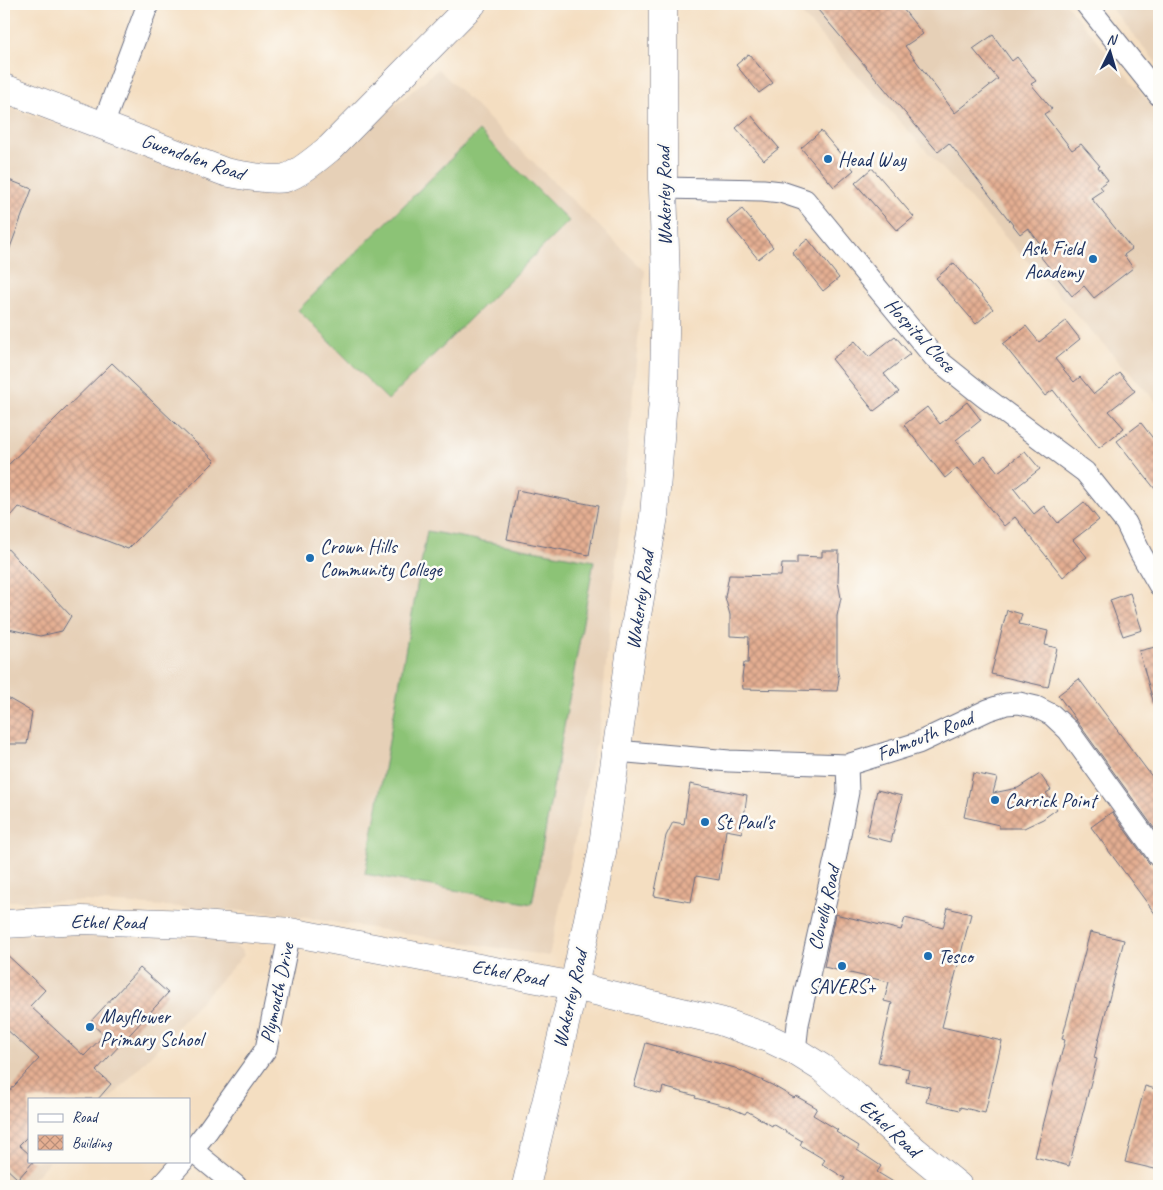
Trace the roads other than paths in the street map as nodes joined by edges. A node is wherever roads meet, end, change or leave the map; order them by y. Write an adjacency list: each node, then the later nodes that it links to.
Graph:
1 (148, 4): 7 (street)
2 (472, 4): 7 (main road, Gwendolen Road)
3 (663, 4): 8 (main road, Wakerley Road)
4 (1086, 4): 6 (street)
5 (4, 88): 7 (main road, Gwendolen Road)
6 (1159, 95)
7 (103, 125)
8 (663, 188): 9 (street, Hospital Close); 10 (main road, Wakerley Road)
9 (1159, 585)
10 (617, 751): 11 (street, Falmouth Road); 15 (main road, Wakerley Road)
11 (847, 765): 12 (street, Falmouth Road); 16 (street, Clovelly Road)
12 (1159, 856)
13 (4, 924): 14 (main road, Ethel Road)
14 (290, 932): 15 (main road, Ethel Road); 17 (street, Plymouth Drive)
15 (574, 986): 16 (main road, Ethel Road); 22 (main road, Wakerley Road)
16 (795, 1051): 23 (main road, Ethel Road)
17 (190, 1152)
18 (190, 1156): 21 (street)
19 (182, 1162): 20 (street, Plymouth Drive)
20 (161, 1186)
21 (236, 1186)
22 (526, 1186)
23 (958, 1186)

